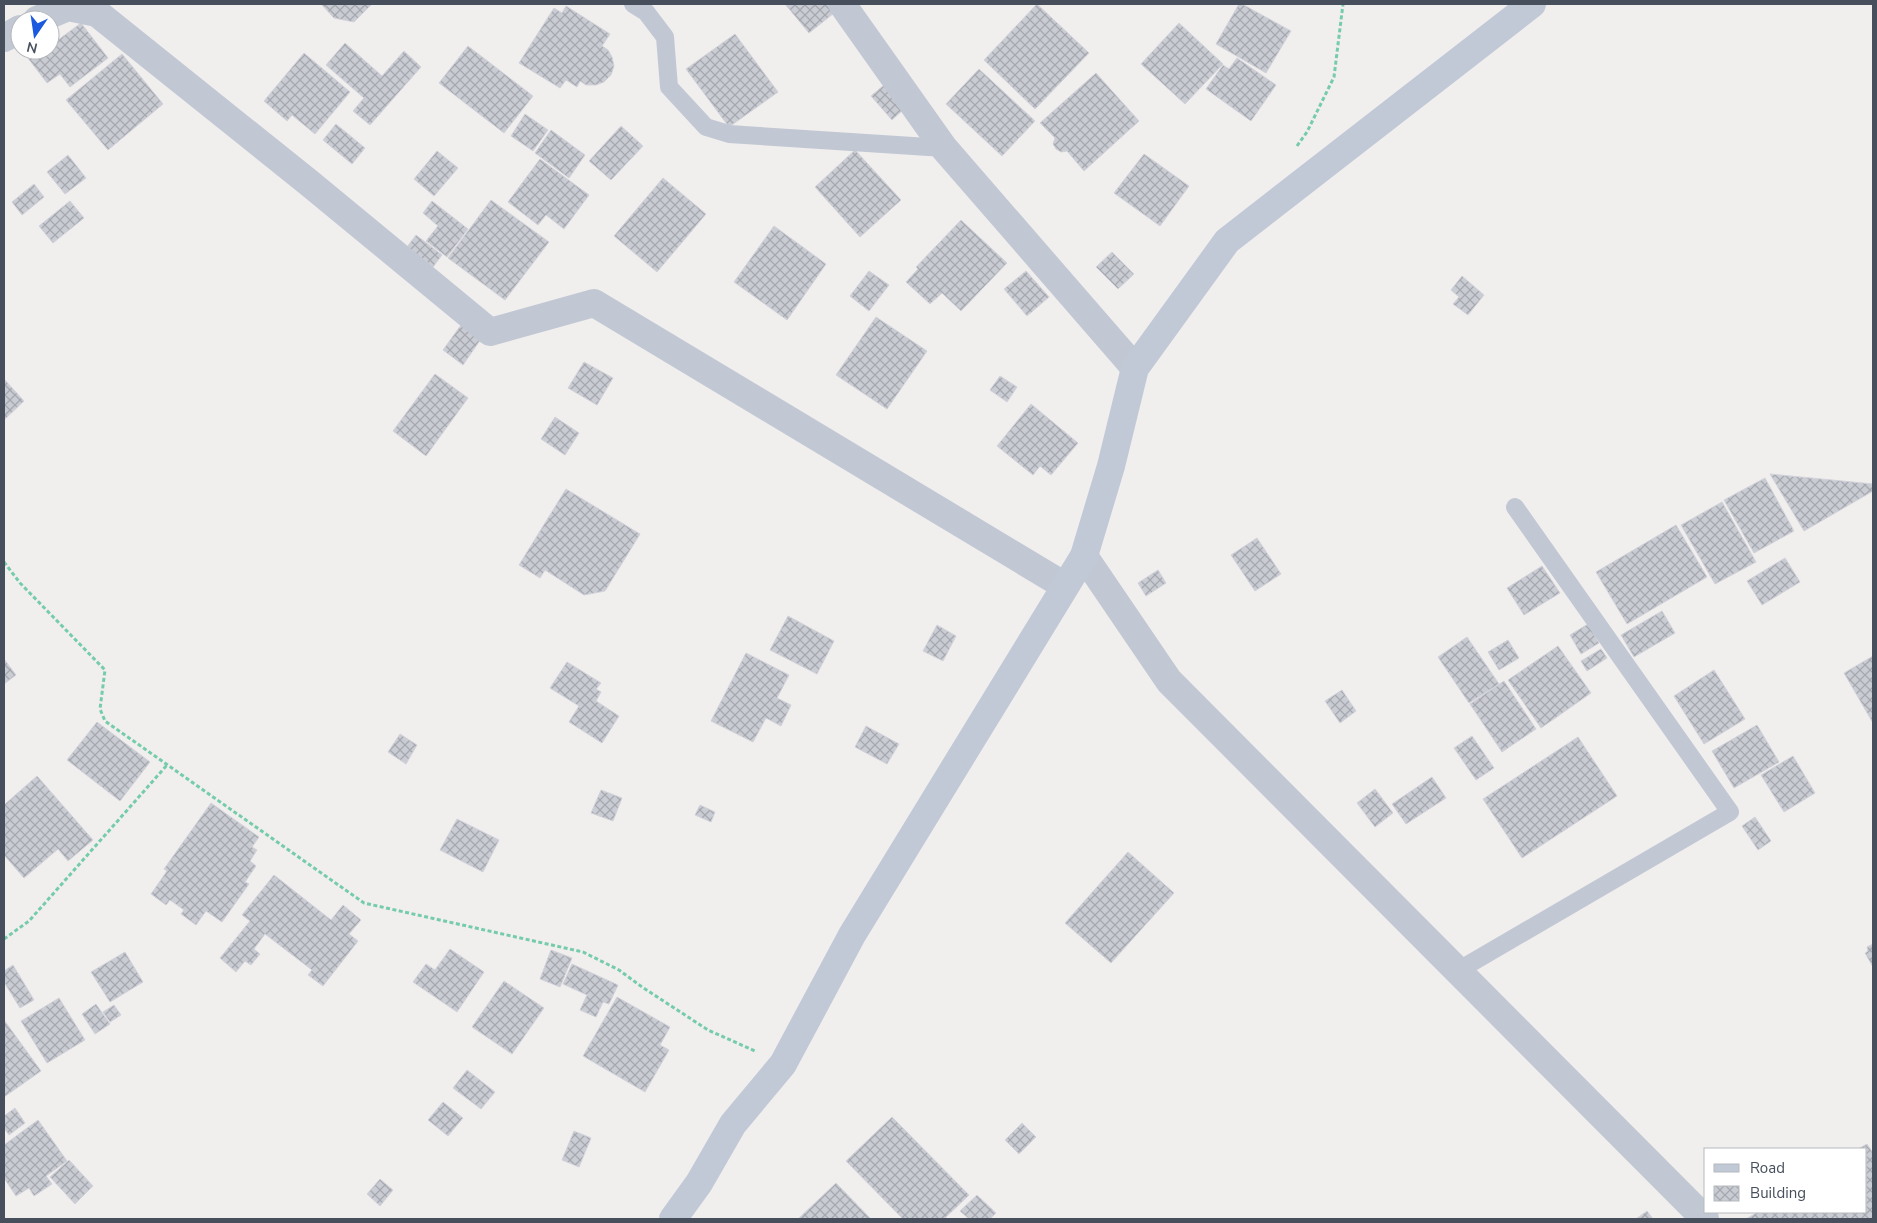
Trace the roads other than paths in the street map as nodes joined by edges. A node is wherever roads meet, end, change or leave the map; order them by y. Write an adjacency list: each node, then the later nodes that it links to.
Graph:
1 (633, 4): 5 (lane)
2 (842, 4): 5 (street)
3 (1532, 4): 6 (street)
4 (60, 10): 9 (street)
5 (944, 148): 6 (street)
6 (1135, 368): 8 (street)
7 (1515, 507): 10 (lane)
8 (1084, 556): 9 (street); 10 (street)
9 (1065, 586): 11 (street)
10 (1459, 970): 12 (street)
11 (673, 1219)
12 (1705, 1219)

